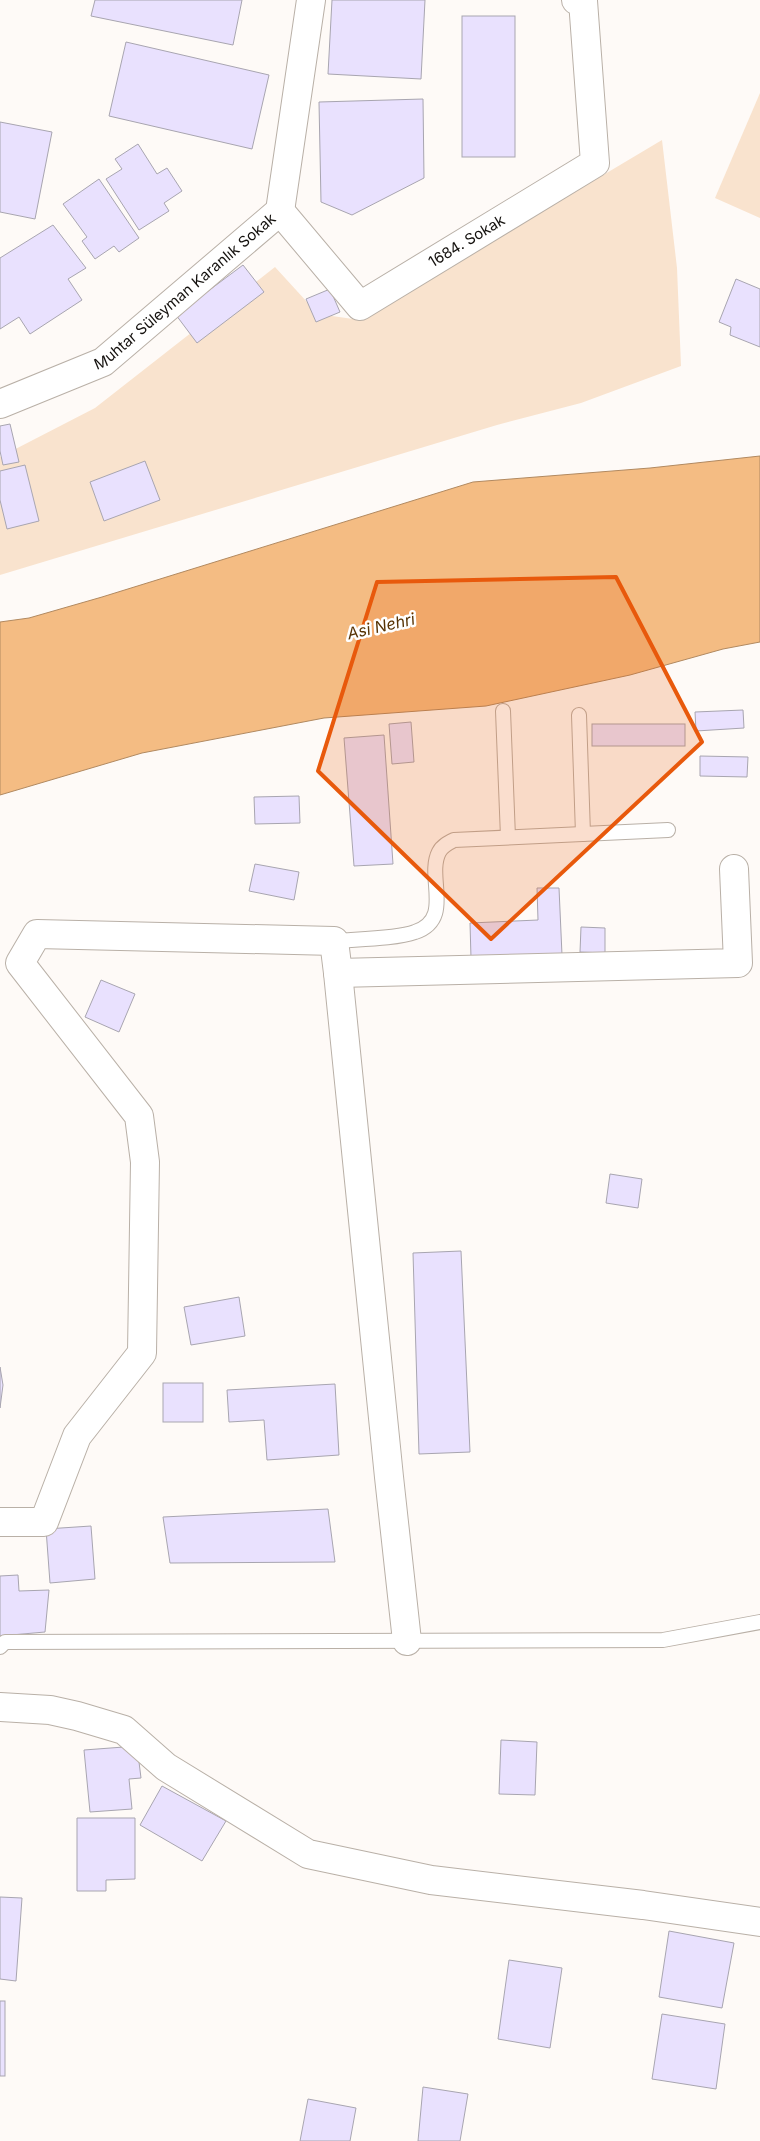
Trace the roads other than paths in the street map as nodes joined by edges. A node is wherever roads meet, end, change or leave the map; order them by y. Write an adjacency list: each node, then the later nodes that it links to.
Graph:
1 (311, 0): 3 (street, Muhtar Süleyman Karanlık Sokak)
2 (587, 0): 3 (street, 1684. Sokak)
3 (280, 211): 4 (street, Muhtar Süleyman Karanlık Sokak)
4 (0, 404)
5 (503, 712): 9 (lane)
6 (579, 715): 8 (lane)
7 (668, 830): 8 (lane)
8 (583, 834): 9 (lane)
9 (508, 837): 11 (lane)
10 (734, 869): 12 (street)
11 (334, 941): 12 (street); 13 (street)
12 (338, 973): 15 (street)
13 (0, 1522)
14 (760, 1622): 15 (lane)
15 (407, 1640): 16 (lane)
16 (0, 1647)
17 (0, 1707): 18 (street)
18 (760, 1922)

